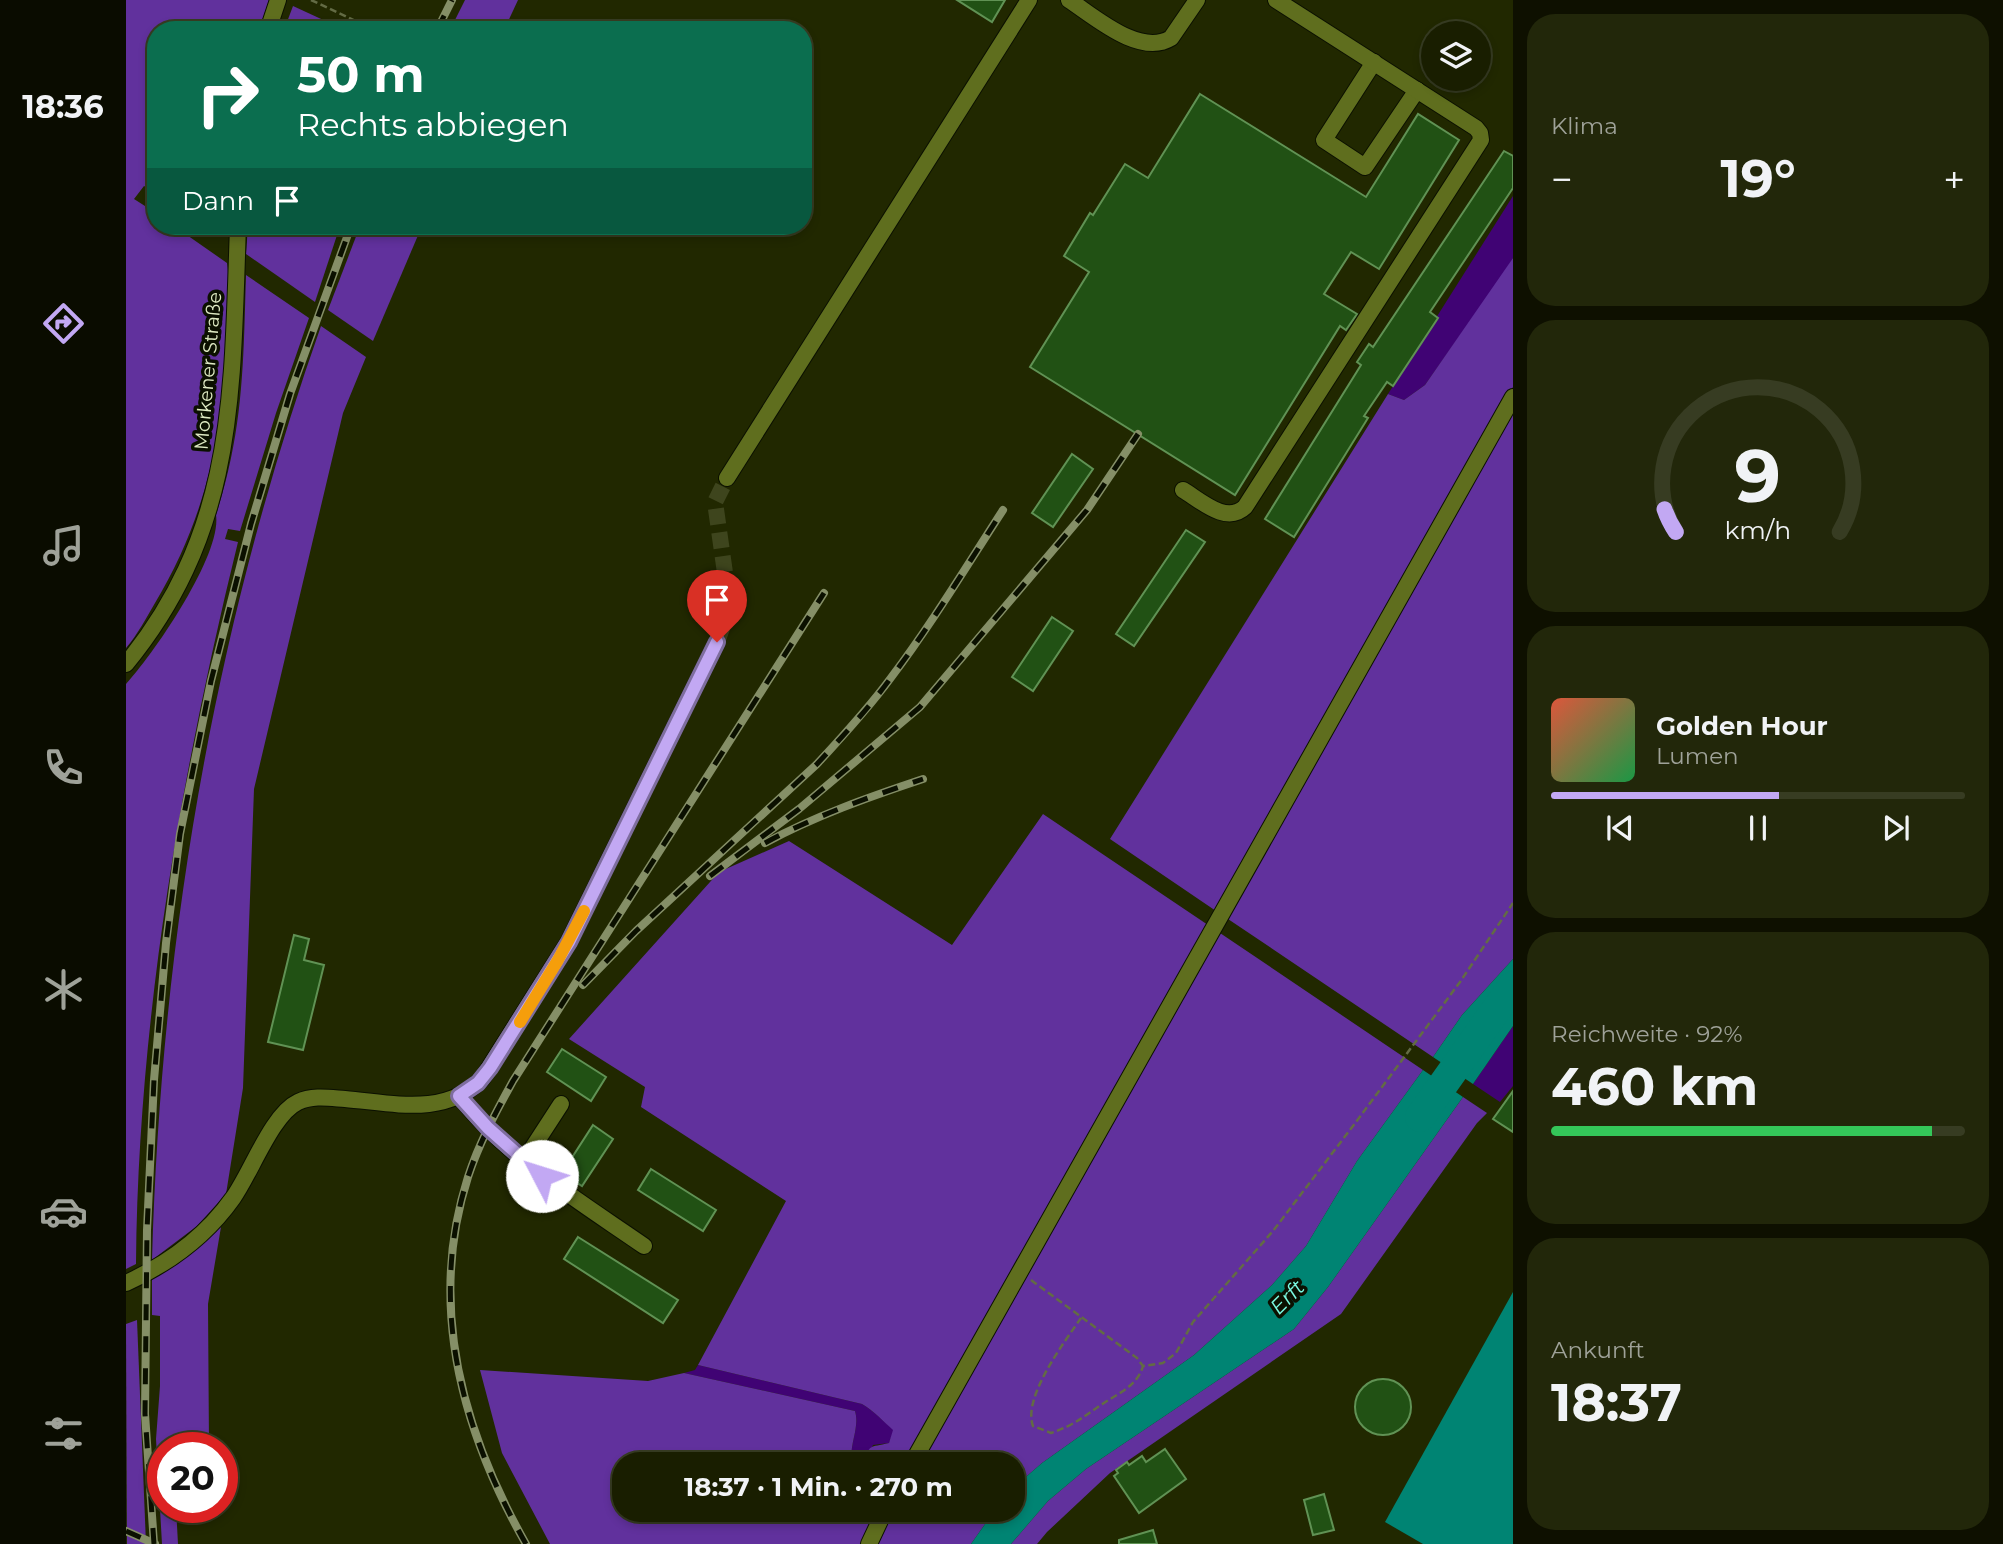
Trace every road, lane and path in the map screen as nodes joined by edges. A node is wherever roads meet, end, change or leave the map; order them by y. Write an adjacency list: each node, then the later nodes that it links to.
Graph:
1 (278, 0): 7 (street)
2 (311, 0): 8 (path)
3 (1028, 0): 13 (street)
4 (1069, 0): 5 (street)
5 (1197, 0)
6 (1276, 0): 9 (street)
7 (271, 21)
8 (356, 21)
9 (1374, 62): 10 (street); 10 (street)
10 (1417, 90): 14 (street)
11 (239, 235): 16 (street, Morkener Straße)
12 (1513, 397): 22 (street)
13 (727, 478)
14 (1182, 490)
15 (717, 642): 18 (street)
16 (126, 664)
17 (1513, 903): 25 (path)
18 (459, 1096): 20 (street); 23 (street)
19 (561, 1104): 20 (street)
20 (524, 1161): 21 (street)
21 (645, 1246)
22 (1020, 1271): 24 (path); 26 (street)
23 (126, 1283)
24 (1082, 1317): 25 (path); 25 (path)
25 (1143, 1366)
26 (918, 1452)
27 (879, 1522): 28 (street)
28 (869, 1544)

